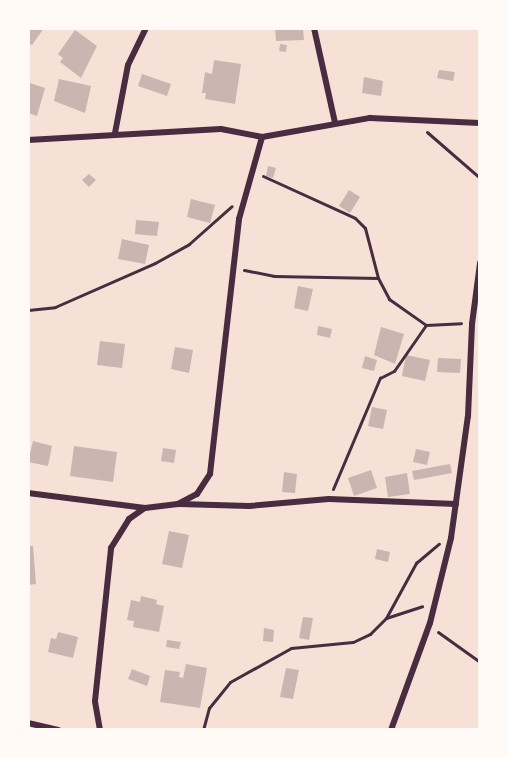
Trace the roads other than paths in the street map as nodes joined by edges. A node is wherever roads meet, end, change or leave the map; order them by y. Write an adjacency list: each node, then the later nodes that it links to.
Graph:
1 (146, 28): 5 (street)
2 (314, 28): 3 (street)
3 (335, 123): 4 (street); 6 (street)
4 (480, 123)
5 (114, 133): 6 (street); 7 (street)
6 (262, 137): 10 (street)
7 (28, 140)
8 (480, 262): 11 (street)
9 (28, 493): 12 (street)
10 (178, 504): 11 (street); 12 (street)
11 (456, 504): 16 (street)
12 (145, 508): 15 (street)
13 (28, 723): 14 (street)
14 (58, 729)
15 (100, 729)
16 (391, 729)

